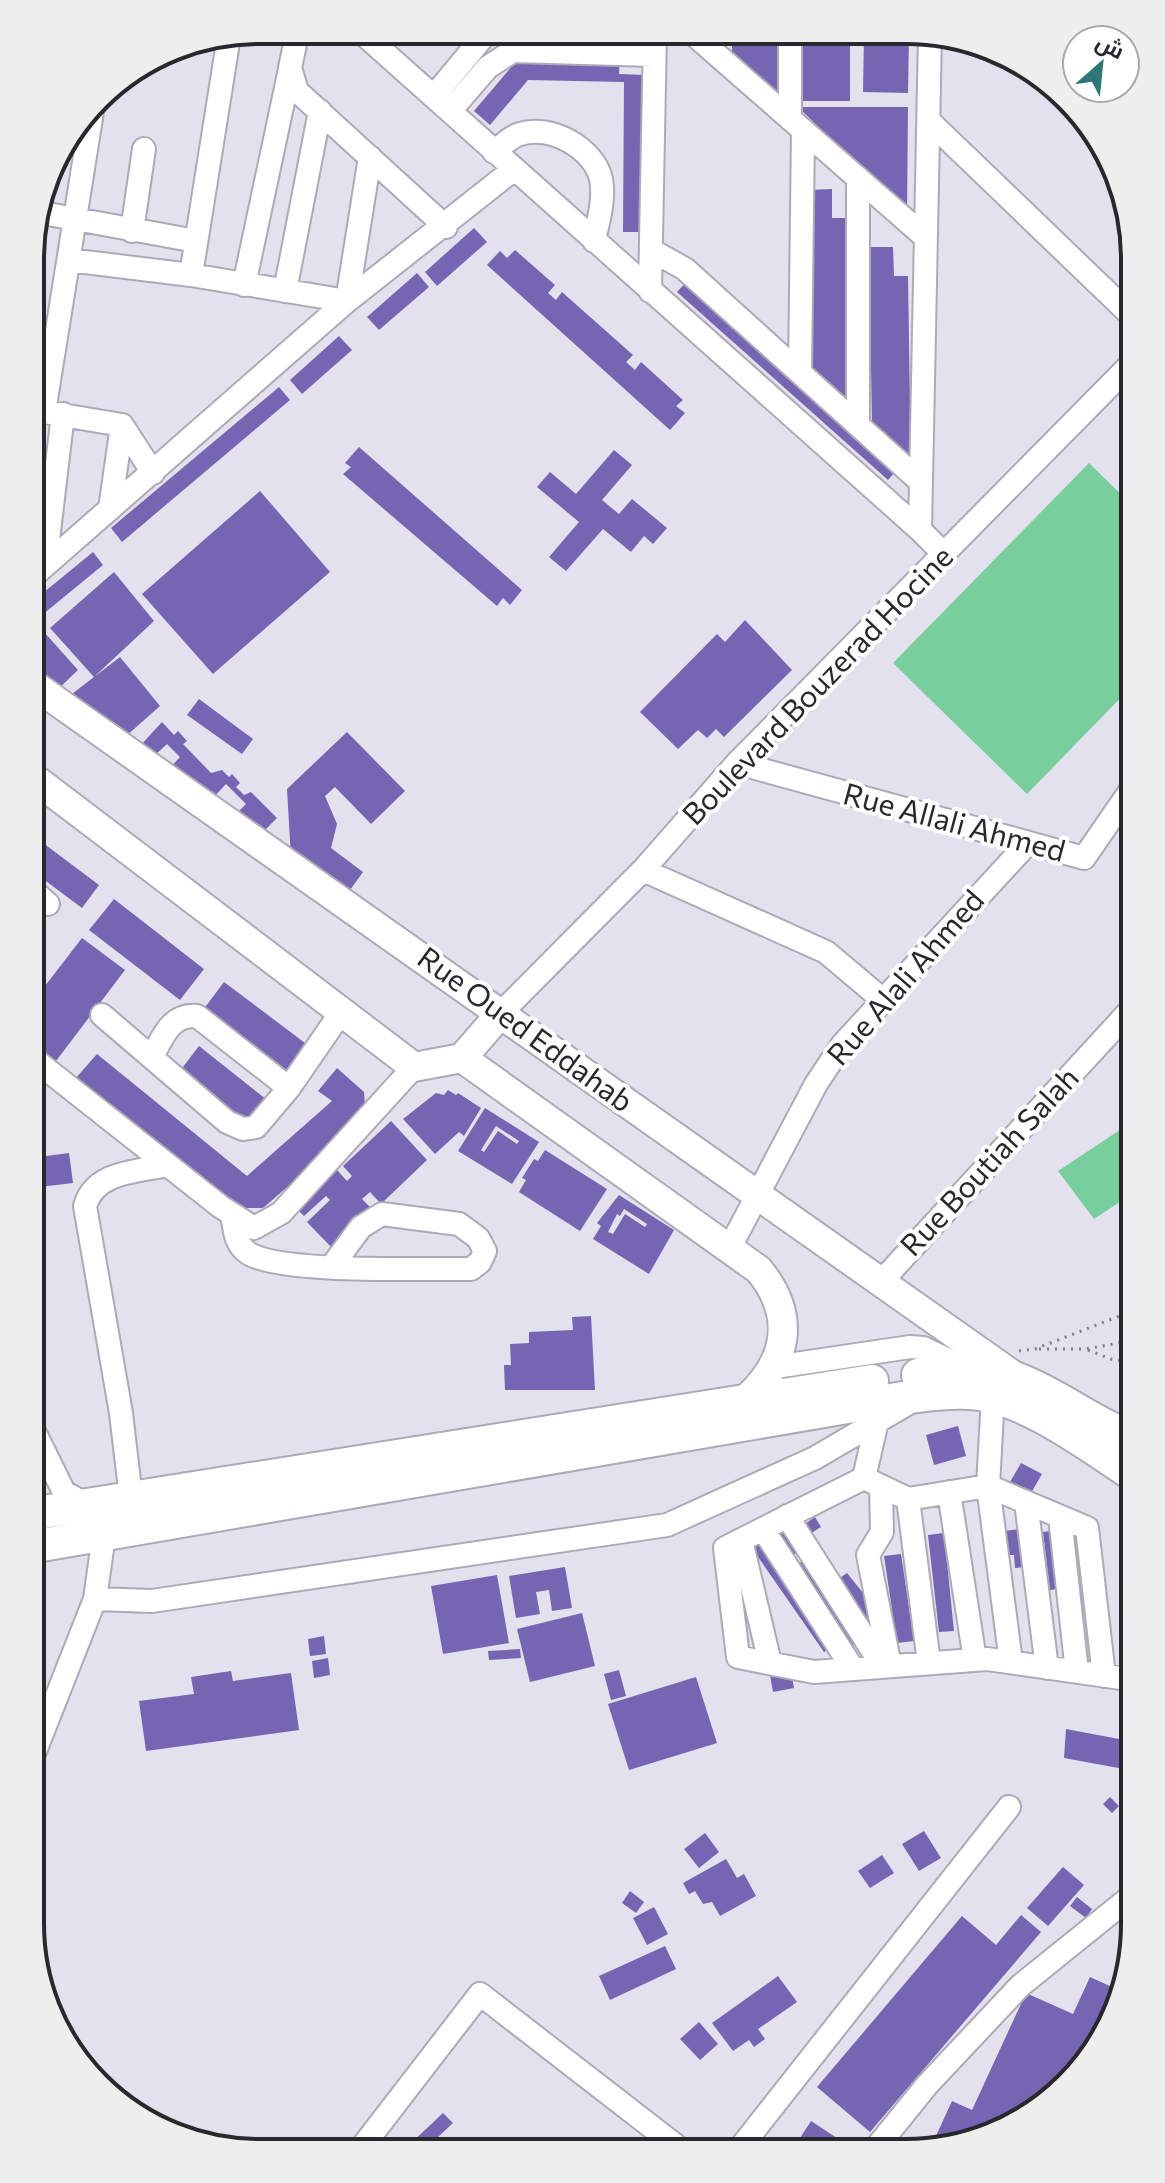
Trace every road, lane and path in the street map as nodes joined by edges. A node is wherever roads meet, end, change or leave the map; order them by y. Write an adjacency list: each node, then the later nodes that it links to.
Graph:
1 (295, 44): 12 (street)
2 (375, 44): 13 (street)
3 (480, 44): 13 (street)
4 (654, 44): 10 (street)
5 (705, 44): 11 (street)
6 (723, 44): 11 (street)
7 (791, 44): 16 (street)
8 (930, 46): 15 (street)
9 (227, 47): 28 (street)
10 (654, 55): 13 (street); 30 (street)
11 (724, 61): 16 (street)
12 (290, 68): 14 (street); 33 (street)
13 (442, 104): 19 (street)
14 (320, 111): 20 (street); 34 (street)
15 (929, 121): 27 (street); 37 (street)
16 (797, 124): 22 (street); 38 (street)
17 (90, 127): 24 (street)
18 (144, 149): 26 (street)
19 (494, 152): 21 (street); 29 (street)
20 (370, 157): 25 (street); 36 (street)
21 (513, 170): 25 (street); 29 (street)
22 (858, 178): 27 (street); 42 (street)
23 (49, 214): 24 (street)
24 (76, 219): 26 (street); 31 (street)
25 (446, 227): 36 (street)
26 (132, 231): 28 (street)
27 (924, 236): 45 (street)
28 (196, 241): 32 (street)
29 (594, 241): 35 (street)
30 (651, 250): 35 (street); 38 (street)
31 (69, 260): 32 (street); 40 (street)
32 (191, 275): 33 (street)
33 (244, 285): 34 (street)
34 (285, 291): 36 (street)
35 (650, 291): 47 (street)
36 (347, 301): 44 (street)
37 (1121, 306)
38 (800, 372): 42 (street)
39 (1121, 374): 48 (street, Boulevard Bouzerad Hocine)
40 (46, 411): 41 (street); 43 (street)
41 (122, 425): 44 (street); 46 (street)
42 (858, 425): 45 (street)
43 (44, 451)
44 (153, 473): 46 (street)
45 (921, 482): 47 (street)
46 (110, 509): 49 (street)
47 (920, 530): 48 (street)
48 (945, 555): 51 (street, Boulevard Bouzerad Hocine)
49 (44, 566)
50 (44, 692): 58 (main road, Rue Oued Eddahab)
51 (737, 763): 54 (street, Rue Allali Ahmed); 55 (street, Boulevard Bouzerad Hocine)
52 (44, 786): 57 (main road)
53 (1121, 806): 54 (street, Rue Allali Ahmed)
54 (1027, 844): 56 (street, Rue Alali Ahmed)
55 (643, 870): 56 (street); 58 (street, Boulevard Bouzerad Hocine)
56 (883, 1000): 67 (street, Rue Alali Ahmed)
57 (342, 1011): 64 (main road); 65 (street)
58 (502, 1012): 62 (main road); 67 (main road, Rue Oued Eddahab)
59 (102, 1015): 61 (street)
60 (1121, 1020): 71 (street, Rue Boutiah Salah)
61 (152, 1057): 65 (street); 65 (street)
62 (462, 1058): 64 (main road); 69 (main road)
63 (44, 1067): 66 (street)
64 (414, 1067): 68 (street)
65 (289, 1088)
66 (167, 1165): 68 (street); 89 (street)
67 (757, 1197): 69 (street, Rue Alali Ahmed); 71 (main road, Rue Oued Eddahab)
68 (232, 1214): 70 (street)
69 (729, 1249): 78 (main road)
70 (332, 1266): 70 (street)
71 (879, 1284): 77 (main road, Rue Oued Eddahab)
72 (1121, 1315): 74 (path)
73 (1121, 1343): 75 (path)
74 (1035, 1349): 75 (path); 77 (path)
75 (1086, 1349): 76 (path)
76 (1121, 1360)
77 (978, 1363): 78 (street); 79 (highway); 81 (highway)
78 (775, 1367): 81 (main road)
79 (1006, 1388): 80 (highway); 83 (highway); 85 (highway); 87 (street)
80 (916, 1398): 82 (street); 97 (highway)
81 (744, 1401): 89 (highway)
82 (877, 1421): 86 (street); 99 (street)
83 (1121, 1433)
84 (44, 1451): 92 (street)
85 (1121, 1468)
86 (872, 1482): 90 (street); 94 (street); 103 (street)
87 (988, 1486): 88 (street); 91 (street); 101 (street)
88 (949, 1492): 90 (street); 100 (street)
89 (131, 1498): 92 (highway)
90 (908, 1499): 102 (street)
91 (1026, 1502): 95 (street); 104 (street)
92 (87, 1505): 93 (highway)
93 (44, 1512)
94 (787, 1516): 96 (street); 103 (street)
95 (1060, 1517): 106 (street); 107 (street)
96 (763, 1529): 105 (street); 105 (street)
97 (104, 1535): 98 (highway); 99 (street)
98 (44, 1545)
99 (95, 1599): 109 (street)
100 (975, 1660): 101 (street); 102 (street)
101 (1011, 1662): 104 (street)
102 (929, 1663): 103 (street)
103 (887, 1667): 105 (street)
104 (1047, 1668): 106 (street)
105 (853, 1669)
106 (1077, 1672): 107 (street)
107 (1104, 1676): 108 (street)
108 (1121, 1678)
109 (44, 1728)
110 (1009, 1807): 114 (street)
111 (1121, 1904): 115 (street)
112 (368, 2139): 113 (street)
113 (667, 2139)
114 (747, 2139)
115 (883, 2139)

